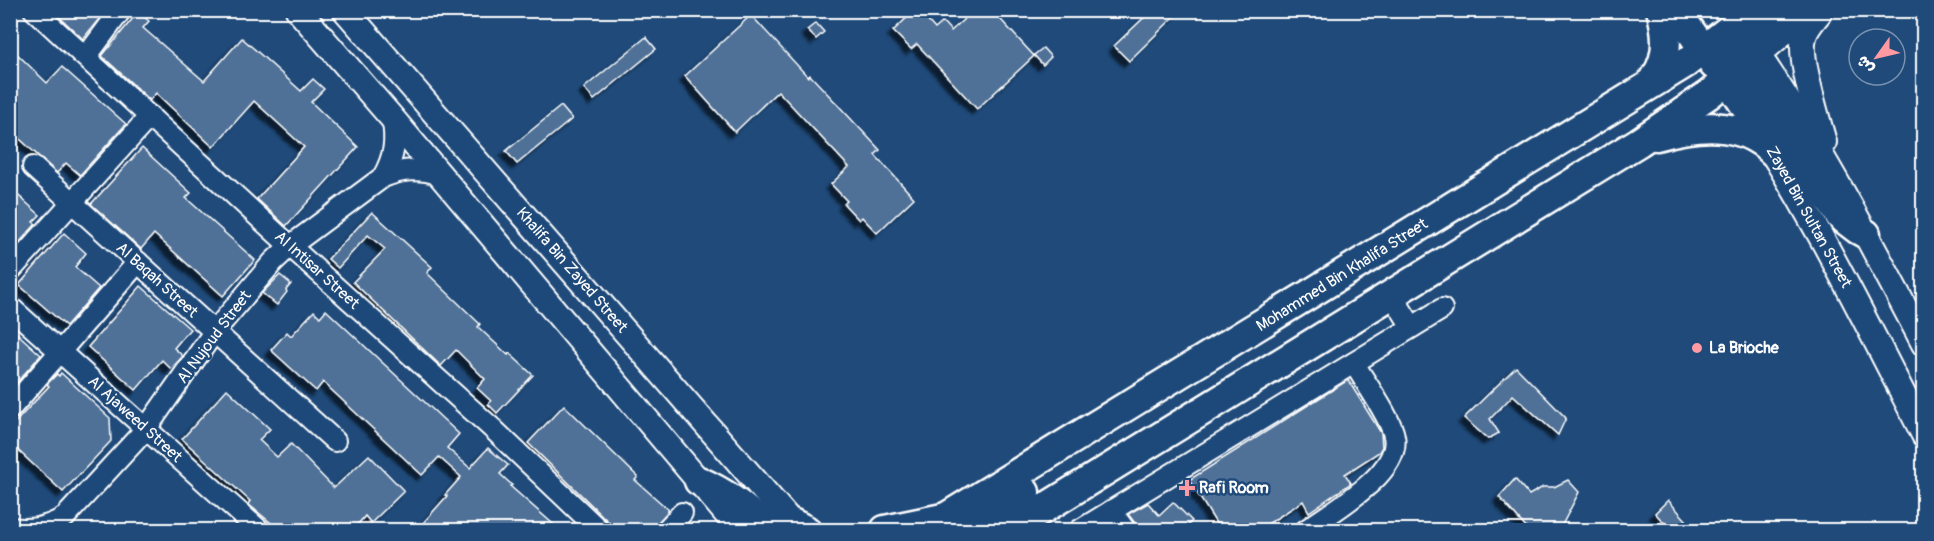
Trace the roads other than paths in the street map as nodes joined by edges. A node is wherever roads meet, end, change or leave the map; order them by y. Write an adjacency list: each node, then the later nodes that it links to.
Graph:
1 (34, 10): 12 (street, Al Intisar Street)
2 (121, 10): 12 (street)
3 (298, 10): 15 (main road)
4 (345, 10): 46 (main road, Khalifa Bin Zayed Street)
5 (1661, 10): 13 (highway)
6 (1676, 10): 11 (highway, Zayed Bin Sultan Street)
7 (1700, 10): 11 (highway)
8 (1781, 10): 11 (highway)
9 (1810, 10): 11 (main road, Mohammed Bin Khalifa Street)
10 (1821, 10): 21 (main road)
11 (1733, 47): 13 (highway, Mohammed Bin Khalifa Street); 16 (highway, Mohammed Bin Khalifa Street); 17 (main road, Zayed Bin Sultan Street); 21 (main road, Zayed Bin Sultan Street); 22 (highway); 24 (highway)
12 (86, 57): 14 (street, Al Intisar Street)
13 (1647, 87): 44 (highway, Mohammed Bin Khalifa Street)
14 (150, 117): 23 (street); 25 (street, Al Intisar Street)
15 (392, 118): 19 (main road); 20 (street)
16 (1639, 142): 17 (highway); 22 (highway, Mohammed Bin Khalifa Street)
17 (1773, 152): 38 (main road, Zayed Bin Sultan Street)
18 (33, 167): 23 (street, Al Baqah Street)
19 (439, 174): 20 (street, Al Nujoud Street); 40 (main road)
20 (383, 177): 25 (street, Al Nujoud Street)
21 (1836, 179): 24 (main road, Zayed Bin Sultan Street)
22 (1569, 186): 28 (highway, Mohammed Bin Khalifa Street)
23 (72, 202): 26 (street, Al Baqah Street); 27 (street)
24 (1866, 234): 33 (main road, Zayed Bin Sultan Street)
25 (290, 246): 32 (street, Al Nujoud Street); 48 (street, Al Intisar Street)
26 (138, 262): 32 (street, Al Baqah Street); 34 (street)
27 (10, 271)
28 (1392, 295): 31 (street); 52 (highway, Mohammed Bin Khalifa Street)
29 (10, 307): 34 (street, Al Ajaweed Street)
30 (1442, 309): 31 (street)
31 (1412, 327): 35 (street)
32 (214, 332): 37 (street, Al Nujoud Street); 39 (street, Al Baqah Street)
33 (1923, 344)
34 (60, 351): 36 (street); 37 (street, Al Ajaweed Street)
35 (1354, 363): 41 (street); 55 (street)
36 (10, 409)
37 (146, 429): 43 (street, Al Nujoud Street); 47 (street, Al Ajaweed Street)
38 (1923, 435)
39 (334, 441)
40 (699, 481): 46 (highway); 50 (main road)
41 (1111, 511): 53 (street); 54 (street)
42 (682, 513): 49 (street)
43 (62, 524): 45 (street, Al Nujoud Street)
44 (946, 526): 51 (highway)
45 (11, 529)
46 (790, 529)
47 (259, 531)
48 (599, 531)
49 (666, 531)
50 (741, 531)
51 (885, 531)
52 (1009, 531)
53 (1080, 531)
54 (1125, 531)
55 (1306, 531)

